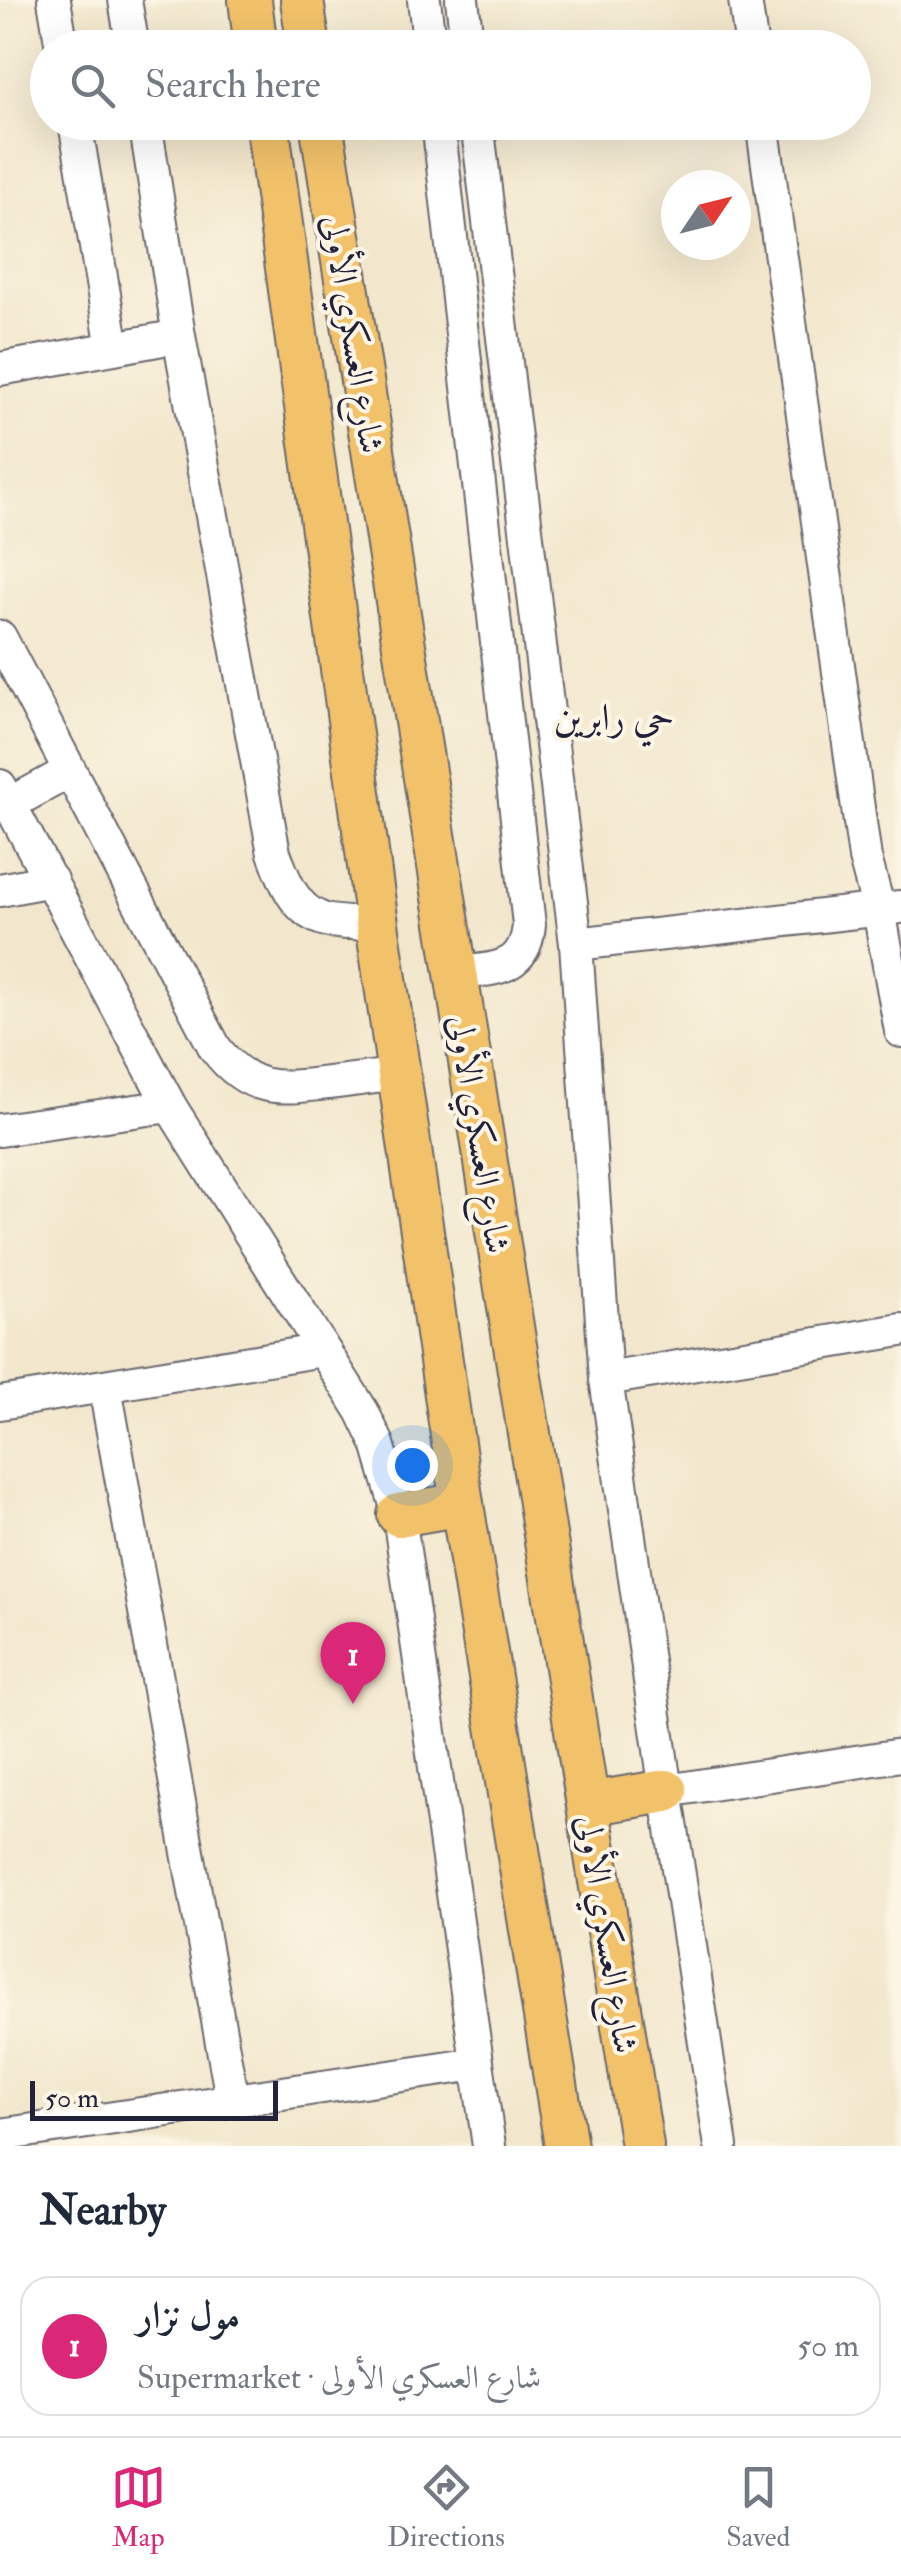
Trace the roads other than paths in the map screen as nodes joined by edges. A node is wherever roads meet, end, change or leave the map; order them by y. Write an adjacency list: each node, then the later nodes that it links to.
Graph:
1 (54, 0): 8 (street)
2 (125, 0): 9 (street)
3 (250, 0): 10 (main road)
4 (302, 0): 11 (main road)
5 (424, 0): 12 (street)
6 (462, 0): 13 (street)
7 (745, 0): 14 (street)
8 (59, 30)
9 (130, 30)
10 (254, 30)
11 (306, 30)
12 (428, 30)
13 (466, 30)
14 (749, 30)
15 (78, 140): 23 (street)
16 (148, 140): 22 (street)
17 (268, 140): 31 (main road, شارع العسكري الأولى)
18 (324, 140): 33 (main road, شارع العسكري الأولى)
19 (440, 140): 33 (street)
20 (479, 140): 32 (street)
21 (765, 140): 30 (street)
22 (179, 336): 23 (street); 31 (street)
23 (114, 348): 24 (street)
24 (0, 369)
25 (0, 637): 26 (street)
26 (70, 771): 27 (street); 35 (street)
27 (5, 795): 28 (street)
28 (51, 880): 29 (street); 36 (street)
29 (0, 890)
30 (890, 909): 32 (street); 34 (street)
31 (377, 924): 35 (main road, شارع العسكري الأولى)
32 (576, 944): 40 (street)
33 (454, 972): 47 (main road, شارع العسكري الأولى)
34 (901, 1032)
35 (400, 1074): 43 (main road, شارع العسكري الأولى)
36 (170, 1106): 37 (street); 39 (street)
37 (0, 1130)
38 (901, 1330): 40 (street)
39 (323, 1350): 41 (street); 44 (street)
40 (606, 1379): 46 (street)
41 (105, 1387): 42 (street); 49 (street)
42 (0, 1403)
43 (462, 1504): 44 (main road); 52 (main road, شارع العسكري الأولى)
44 (399, 1515): 48 (street)
45 (901, 1755): 46 (street)
46 (666, 1791): 47 (main road); 54 (street)
47 (588, 1804): 53 (main road, شارع العسكري الأولى)
48 (477, 2064): 49 (street); 51 (street)
49 (232, 2099): 50 (street)
50 (0, 2134)
51 (490, 2146)
52 (566, 2146)
53 (642, 2146)
54 (721, 2146)

